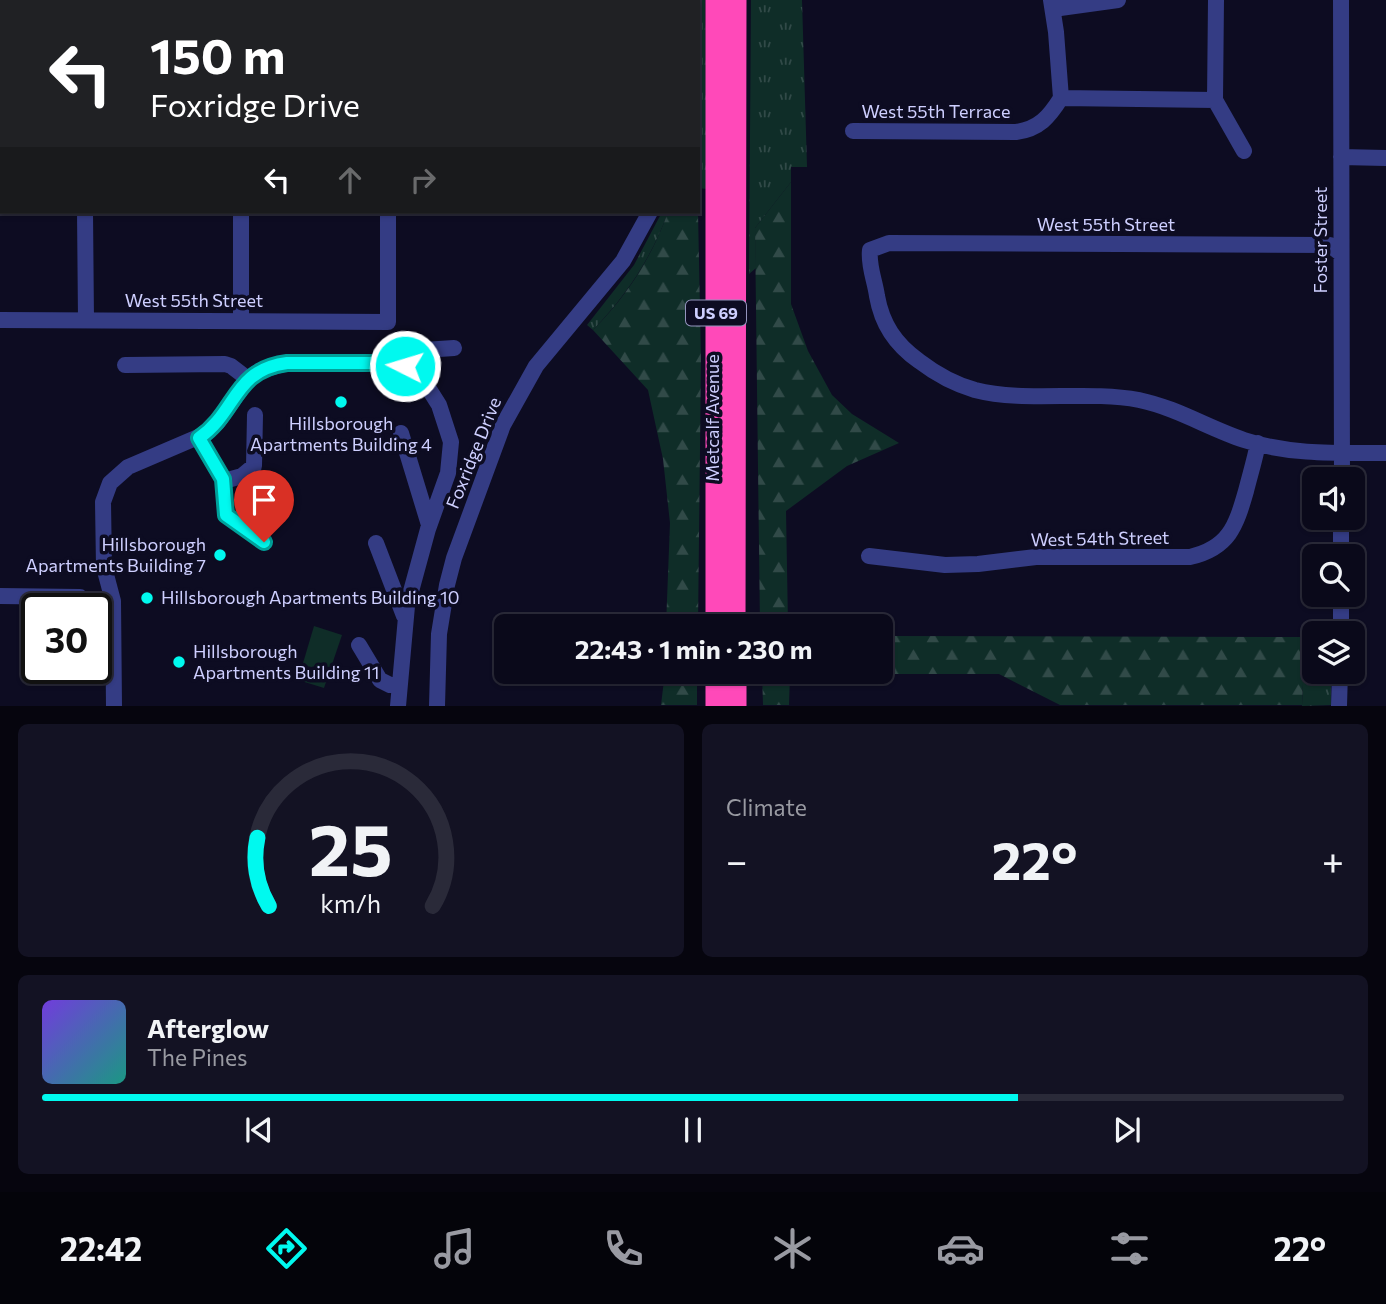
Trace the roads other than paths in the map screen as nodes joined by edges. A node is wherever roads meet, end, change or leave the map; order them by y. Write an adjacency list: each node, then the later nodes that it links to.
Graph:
1 (716, 0): 41 (highway, Metcalf Avenue / US 69)
2 (726, 0): 8 (highway)
3 (736, 0): 8 (highway, Metcalf Avenue / US 69)
4 (1118, 0): 7 (street)
5 (1216, 0): 10 (street)
6 (1341, 0): 13 (street, Foster Street)
7 (1052, 5): 9 (street)
8 (736, 81): 42 (highway, Metcalf Avenue / US 69)
9 (1061, 98): 10 (street); 11 (street, West 55th Terrace)
10 (1215, 100): 12 (street)
11 (853, 131)
12 (1244, 151)
13 (1341, 158): 14 (street); 19 (street, Foster Street)
14 (1386, 158)
15 (85, 214): 21 (street)
16 (241, 214): 22 (street)
17 (388, 214): 22 (street, West 55th Street)
18 (649, 214): 51 (street, Foxridge Drive)
19 (1340, 253): 30 (street, West 55th Street); 31 (street, Foster Street)
20 (0, 320): 21 (street, West 55th Street)
21 (86, 320): 22 (street, West 55th Street)
22 (242, 321)
23 (454, 348): 25 (street)
24 (125, 365): 26 (street)
25 (410, 369): 26 (street); 35 (street, Foxridge Drive)
26 (248, 379): 29 (street)
27 (256, 415): 34 (street)
28 (401, 433): 35 (street)
29 (199, 438): 34 (street); 49 (street)
30 (1258, 443): 31 (street); 38 (street, West 54th Street)
31 (1342, 453): 32 (street); 33 (street, Foster Street)
32 (1386, 453)
33 (1342, 467)
34 (224, 481): 36 (street)
35 (429, 525): 43 (street, Foxridge Drive)
36 (264, 542)
37 (376, 543): 43 (street)
38 (869, 556)
39 (0, 596): 40 (street)
40 (21, 596)
41 (716, 614)
42 (736, 614)
43 (405, 618): 45 (street, Foxridge Drive)
44 (359, 645): 45 (street)
45 (399, 684): 50 (street, Foxridge Drive)
46 (716, 684): 52 (highway)
47 (736, 684): 53 (highway)
48 (1340, 684): 54 (street)
49 (114, 705)
50 (398, 705)
51 (438, 705)
52 (716, 705)
53 (736, 705)
54 (1339, 705)

